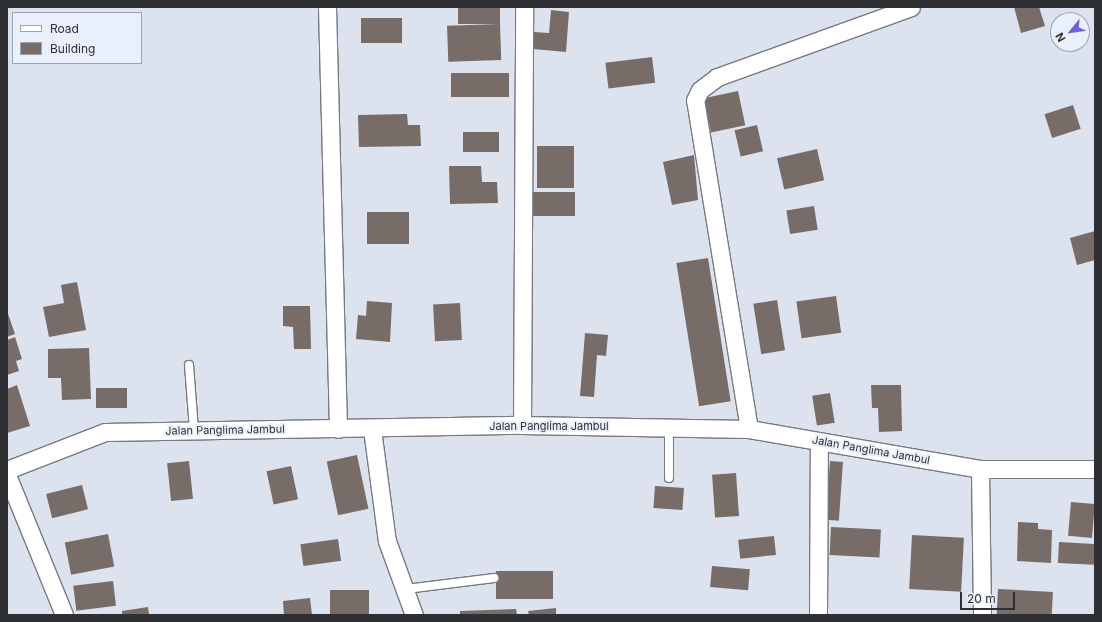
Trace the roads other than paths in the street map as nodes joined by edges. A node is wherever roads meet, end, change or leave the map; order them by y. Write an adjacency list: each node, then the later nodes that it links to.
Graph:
1 (327, 7): 8 (street)
2 (524, 7): 5 (street)
3 (911, 7): 9 (street)
4 (189, 365): 10 (lane)
5 (522, 425): 6 (street, Jalan Panglima Jambul); 7 (street, Jalan Panglima Jambul)
6 (372, 428): 8 (street, Jalan Panglima Jambul); 18 (street)
7 (669, 428): 9 (street, Jalan Panglima Jambul); 16 (lane)
8 (338, 429): 10 (street, Jalan Panglima Jambul)
9 (749, 429): 11 (street, Jalan Panglima Jambul)
10 (194, 430): 14 (street, Jalan Panglima Jambul)
11 (819, 442): 12 (street, Jalan Panglima Jambul); 21 (street)
12 (980, 469): 13 (street, Jalan Panglima Jambul); 22 (street)
13 (1095, 469)
14 (7, 470)
15 (7, 475): 19 (street)
16 (669, 478)
17 (494, 578): 18 (lane)
18 (406, 588): 20 (street)
19 (64, 615)
20 (414, 615)
21 (818, 615)
22 (982, 615)

